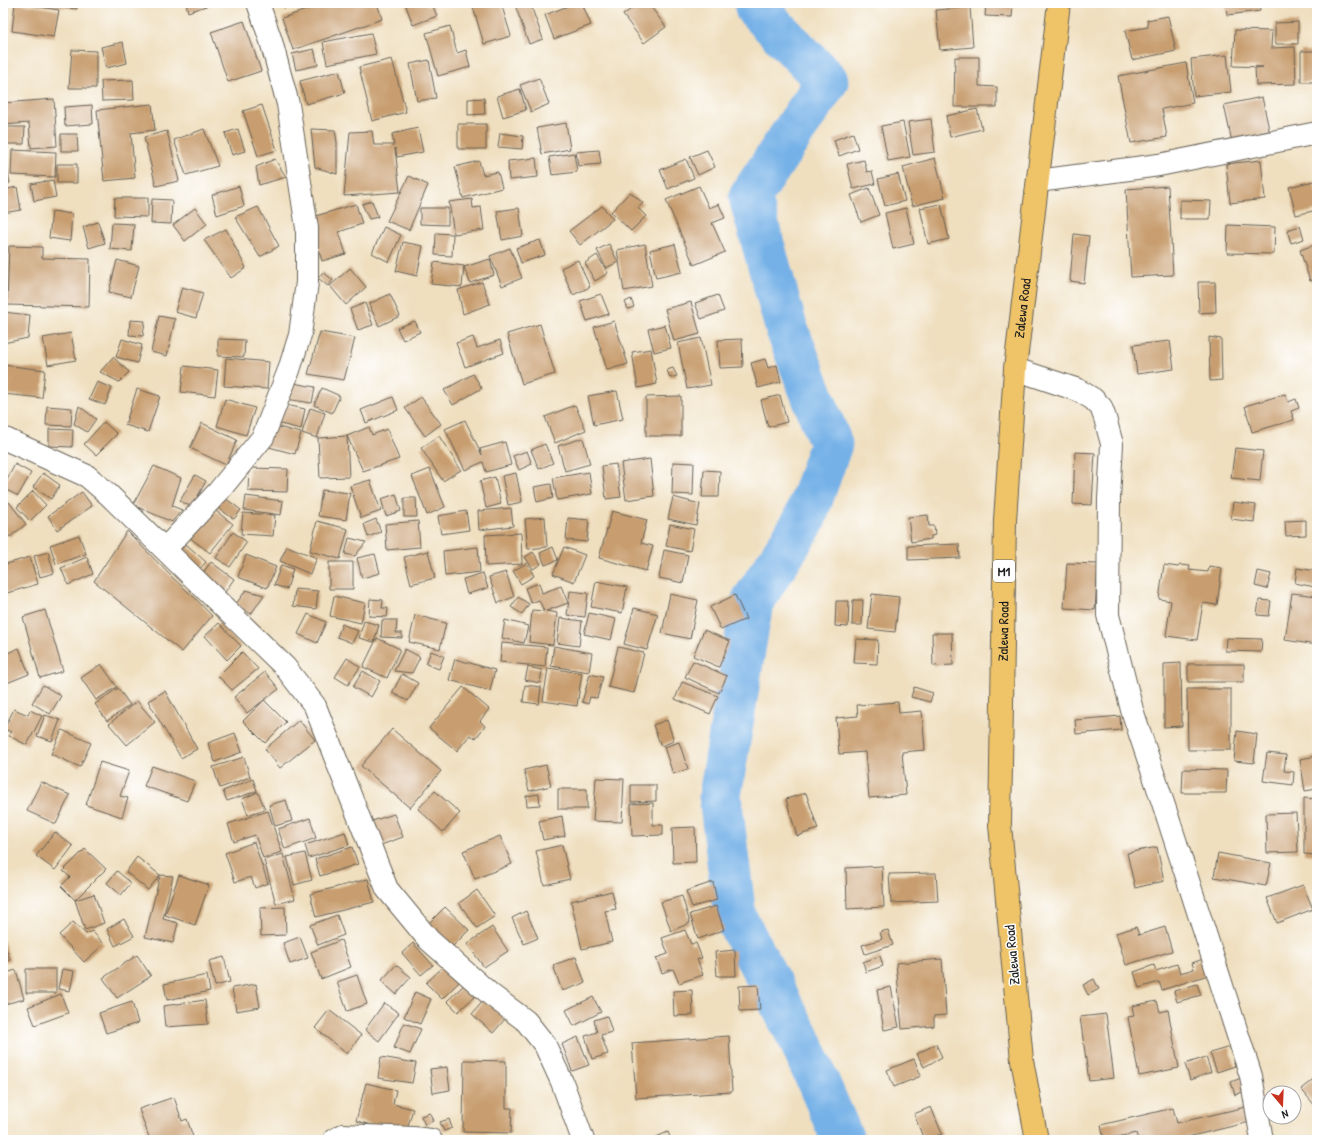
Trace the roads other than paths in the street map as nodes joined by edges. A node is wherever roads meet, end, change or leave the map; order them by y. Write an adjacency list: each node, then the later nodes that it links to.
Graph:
1 (258, 3): 7 (street)
2 (1059, 3): 4 (highway, Zalewa Road / M1)
3 (1317, 133): 4 (street)
4 (1038, 181): 5 (highway, Zalewa Road / M1)
5 (1015, 369): 11 (highway, Zalewa Road / M1); 12 (street)
6 (3, 438): 7 (street)
7 (165, 549): 10 (street)
8 (334, 1140): 9 (street)
9 (431, 1140)
10 (582, 1140)
11 (1037, 1140)
12 (1262, 1140)

